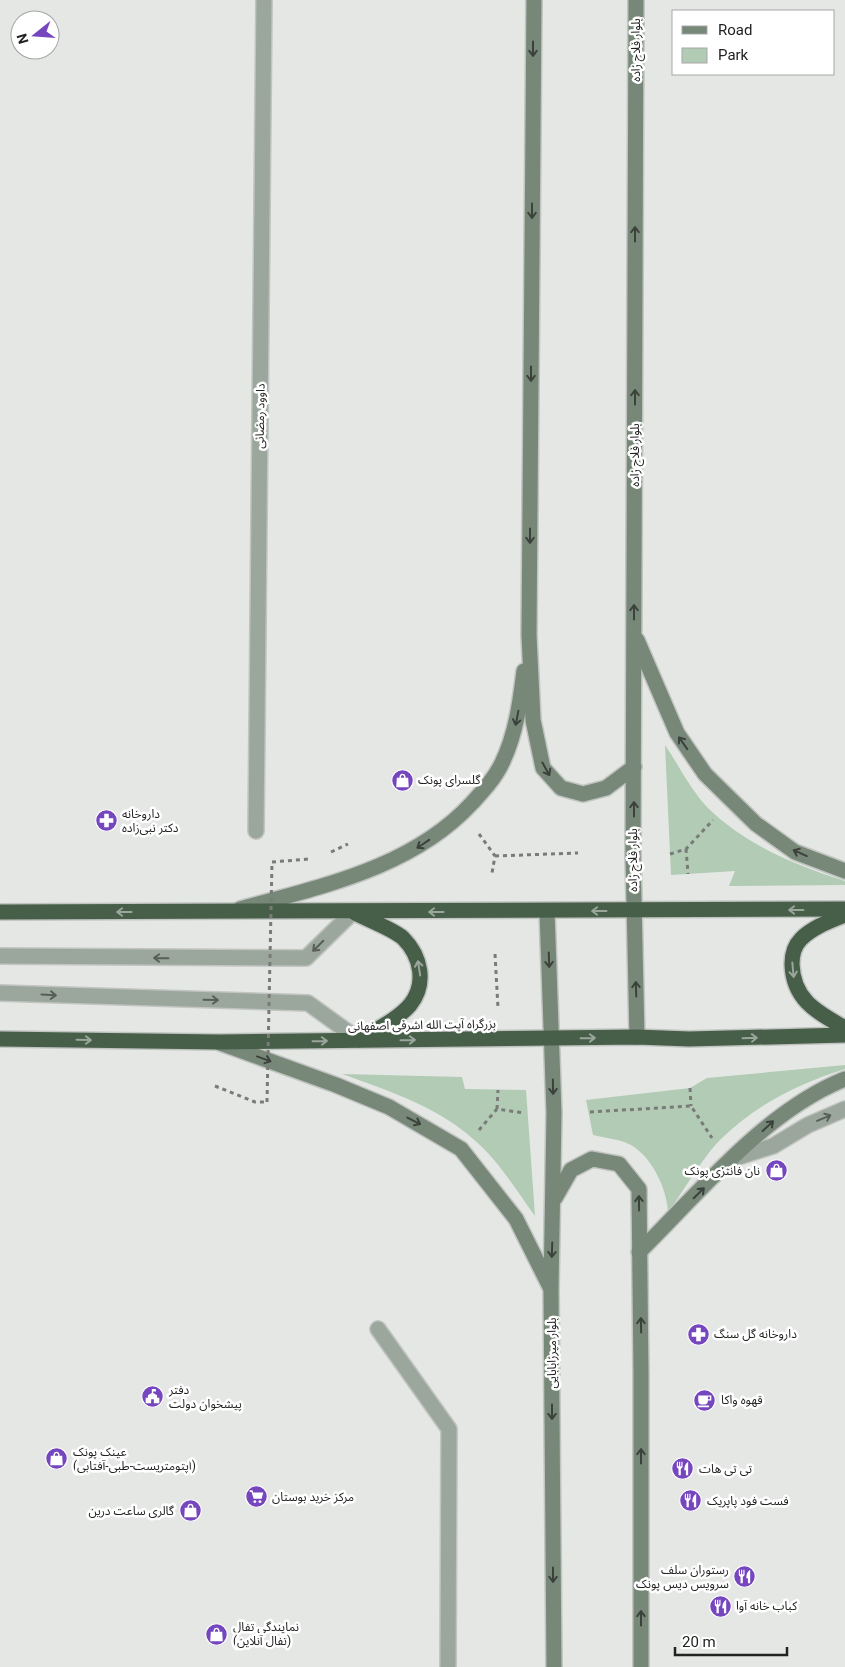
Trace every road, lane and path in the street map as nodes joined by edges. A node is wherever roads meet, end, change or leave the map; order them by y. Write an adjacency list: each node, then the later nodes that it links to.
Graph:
1 (264, 0): 9 (street, داوود رمضانی)
2 (534, 0): 5 (main road, one-way to 5)
3 (636, 0): 4 (main road, بلوار فلاح زاده, one-way to 3)
4 (634, 633): 6 (main road, بلوار فلاح زاده); 17 (main road, one-way to 4)
5 (529, 635): 6 (main road, one-way to 6); 25 (main road, one-way to 25)
6 (634, 767): 20 (main road, بلوار فلاح زاده, one-way to 6)
7 (718, 815): 11 (path)
8 (474, 829): 15 (path)
9 (256, 831)
10 (348, 844): 14 (path)
11 (686, 849): 13 (path); 19 (path)
12 (578, 853): 15 (path)
13 (670, 854)
14 (323, 855)
15 (495, 856): 18 (path)
16 (315, 859): 39 (path, bridge)
17 (845, 871)
18 (492, 873)
19 (688, 874)
20 (633, 910): 21 (highway, one-way to 20); 22 (highway, one-way to 22); 33 (main road, بلوار فلاح زاده, one-way to 20)
21 (845, 910)
22 (547, 911): 24 (highway, one-way to 24); 34 (main road, بلوار میرزابابایی, one-way to 34)
23 (0, 912): 25 (highway, one-way to 23)
24 (353, 912): 25 (highway); 28 (street, one-way to 28); 36 (highway, one-way to 24)
25 (225, 913)
26 (845, 915): 31 (highway, one-way to 31)
27 (494, 954): 30 (path)
28 (0, 956)
29 (0, 993): 36 (street, one-way to 36)
30 (498, 1008)
31 (845, 1028)
32 (845, 1035): 33 (highway, بزرگراه آیت الله اشرفی اصفهانی, one-way to 32)
33 (637, 1037): 34 (highway, بزرگراه آیت الله اشرفی اصفهانی, one-way to 33)
34 (552, 1038): 36 (highway, بزرگراه آیت الله اشرفی اصفهانی, one-way to 34); 50 (main road, بلوار میرزابابایی, one-way to 50)
35 (0, 1039): 37 (highway, بزرگراه آیت الله اشرفی اصفهانی, one-way to 37)
36 (359, 1040): 37 (highway, بزرگراه آیت الله اشرفی اصفهانی, one-way to 36)
37 (218, 1042): 52 (main road, one-way to 52)
38 (845, 1079): 49 (main road, one-way to 38)
39 (215, 1086)
40 (690, 1088): 42 (path)
41 (498, 1090): 43 (path)
42 (691, 1106): 45 (path); 48 (path)
43 (497, 1109): 46 (path); 47 (path)
44 (845, 1109): 49 (street, one-way to 44)
45 (590, 1112)
46 (524, 1113)
47 (474, 1136)
48 (716, 1145)
49 (732, 1159): 51 (main road, one-way to 49)
50 (554, 1201): 51 (main road, one-way to 50); 52 (main road, بلوار میرزابابایی, one-way to 52)
51 (639, 1252): 56 (main road, one-way to 51)
52 (551, 1289): 55 (main road, بلوار میرزابابایی, one-way to 55)
53 (378, 1330): 54 (street)
54 (448, 1667)
55 (554, 1667)
56 (641, 1667)

